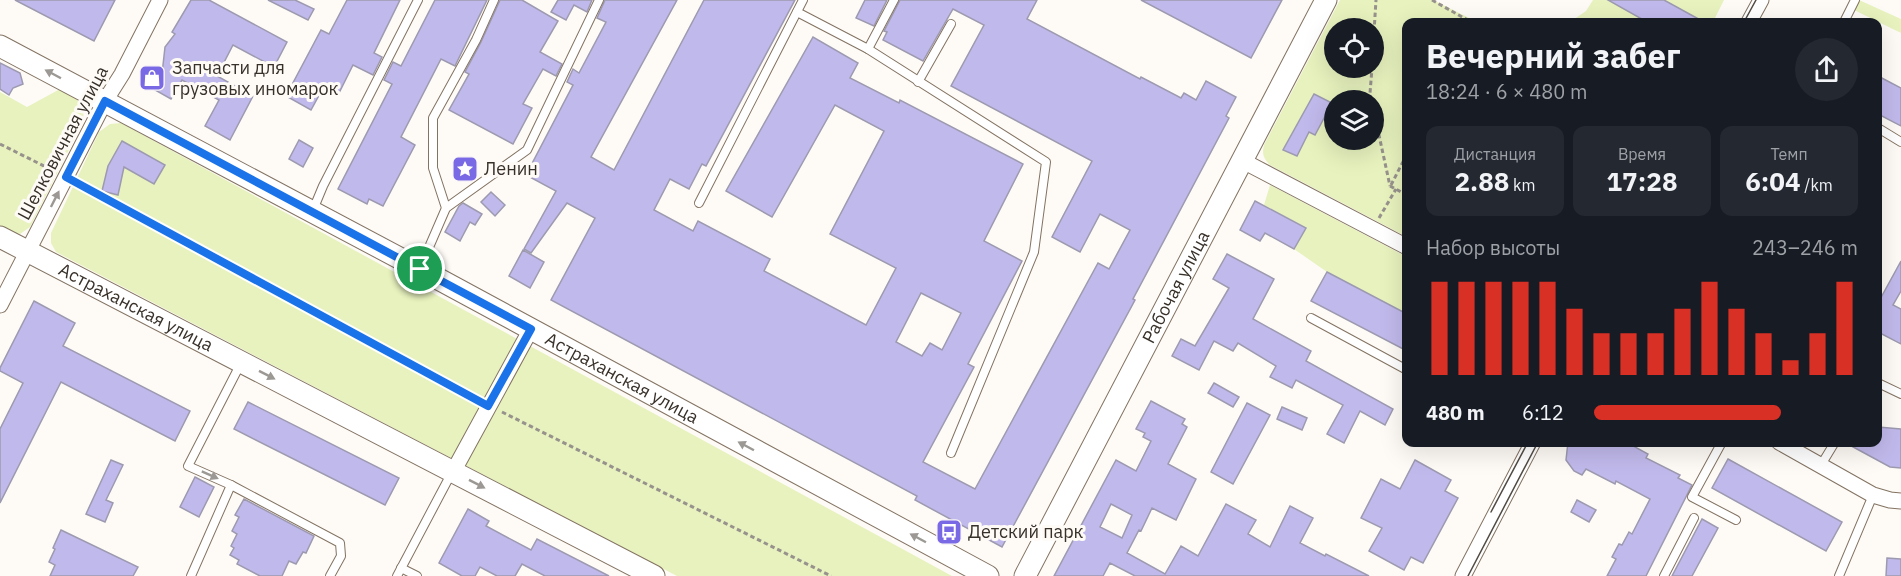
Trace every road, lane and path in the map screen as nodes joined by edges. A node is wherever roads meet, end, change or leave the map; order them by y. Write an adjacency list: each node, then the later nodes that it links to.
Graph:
1 (160, 0): 21 (street, Шелковичная улица)
2 (418, 0): 35 (lane)
3 (494, 0): 34 (lane)
4 (599, 0): 34 (lane)
5 (803, 0): 12 (lane)
6 (894, 0): 19 (lane)
7 (1326, 0): 26 (main road, Рабочая улица)
8 (1376, 0): 13 (path)
9 (1432, 0): 14 (path)
10 (1761, 0): 15 (street)
11 (1855, 0): 16 (lane)
12 (796, 12): 19 (lane); 32 (lane)
13 (1375, 18)
14 (1464, 18)
15 (1751, 18)
16 (1846, 18)
17 (951, 24): 20 (lane)
18 (0, 45): 21 (main road, Астраханская улица, one-way to 18)
19 (868, 49): 20 (lane)
20 (918, 82): 52 (lane)
21 (105, 101): 28 (street, Шелковичная улица); 35 (main road, Астраханская улица)
22 (1882, 130): 23 (lane)
23 (1901, 142)
24 (0, 144): 28 (path)
25 (1382, 150): 29 (path)
26 (1243, 161): 37 (street); 67 (main road, Рабочая улица)
27 (1402, 163): 29 (path)
28 (66, 177): 38 (street, Шелковичная улица, one-way to 28); 47 (path)
29 (1390, 186): 30 (path)
30 (1396, 189): 31 (path); 33 (path)
31 (1402, 192)
32 (699, 203)
33 (1388, 205)
34 (446, 208): 39 (lane)
35 (312, 212): 39 (main road, Астраханская улица)
36 (0, 237): 38 (main road, Астраханская улица)
37 (1402, 245)
38 (28, 251): 40 (street, Шелковичная улица); 43 (main road, Астраханская улица)
39 (420, 269): 42 (main road, Астраханская улица)
40 (0, 305)
41 (1311, 318): 44 (lane)
42 (531, 329): 47 (street); 66 (main road, Астраханская улица, one-way to 42)
43 (242, 362): 54 (main road, Астраханская улица, one-way to 54); 55 (lane, one-way to 55)
44 (1402, 367)
45 (1882, 385): 46 (lane)
46 (1901, 394)
47 (488, 406): 54 (street); 65 (path)
48 (1530, 447): 68 (street)
49 (1719, 447): 59 (lane)
50 (1788, 447): 53 (street)
51 (1832, 447): 53 (lane)
52 (951, 453)
53 (1821, 465): 56 (street)
54 (453, 471): 60 (lane); 64 (main road, Астраханская улица, one-way to 64)
55 (231, 485): 61 (lane); 62 (lane)
56 (1873, 495): 57 (street); 70 (lane)
57 (1901, 501)
58 (1694, 518): 69 (lane)
59 (1736, 520)
60 (399, 572): 63 (lane)
61 (191, 576)
62 (330, 576)
63 (417, 576)
64 (654, 576)
65 (831, 576)
66 (988, 576)
67 (1025, 576)
68 (1463, 576)
69 (1664, 576)
70 (1839, 576)

